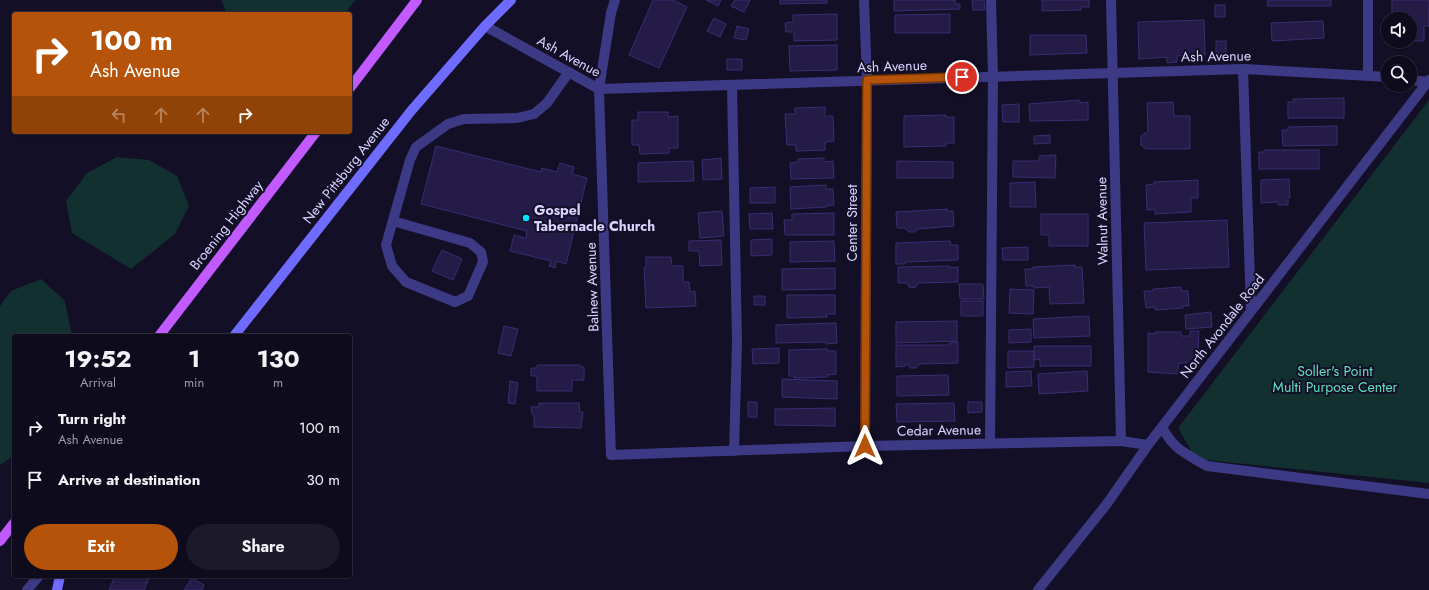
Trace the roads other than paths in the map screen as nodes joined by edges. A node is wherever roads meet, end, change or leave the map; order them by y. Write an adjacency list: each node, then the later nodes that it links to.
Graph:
1 (418, 0): 18 (main road)
2 (511, 0): 8 (street, New Pittsburg Avenue)
3 (615, 0): 20 (street, Balnew Avenue)
4 (864, 0): 15 (street, Center Street)
5 (991, 0): 13 (street)
6 (1111, 0): 11 (street, Walnut Avenue)
7 (1368, 0): 12 (street)
8 (485, 26): 10 (street, Ash Avenue); 25 (street, New Pittsburg Avenue)
9 (1243, 69): 11 (street, Ash Avenue); 12 (street, Ash Avenue); 23 (street)
10 (569, 72): 20 (street, Ash Avenue); 22 (street)
11 (1112, 73): 13 (street, Ash Avenue); 27 (street, Walnut Avenue)
12 (1368, 75): 14 (street, Ash Avenue)
13 (993, 76): 15 (street, Ash Avenue); 28 (street)
14 (1381, 76)
15 (867, 80): 19 (street, Ash Avenue); 30 (street, Center Street)
16 (1417, 80): 17 (street)
17 (1428, 81): 23 (street, North Avondale Road)
18 (352, 85)
19 (732, 85): 20 (street, Ash Avenue); 31 (street)
20 (599, 89): 32 (street, Balnew Avenue)
21 (314, 134): 24 (main road, Broening Highway)
22 (393, 221): 22 (street)
23 (1251, 310): 26 (street, North Avondale Road)
24 (161, 334)
25 (236, 334)
26 (1162, 427): 29 (street, North Avondale Road); 33 (street)
27 (1121, 441): 28 (street, Cedar Avenue); 29 (street, Cedar Avenue)
28 (990, 443): 30 (street, Cedar Avenue)
29 (1148, 445): 40 (street, North Avondale Road)
30 (865, 446): 31 (street, Cedar Avenue)
31 (734, 451): 32 (street, Cedar Avenue)
32 (611, 455)
33 (1429, 494)
34 (12, 526): 35 (main road)
35 (0, 541)
36 (37, 578): 38 (street)
37 (60, 578): 39 (street)
38 (27, 590)
39 (57, 590)
40 (1038, 590)

